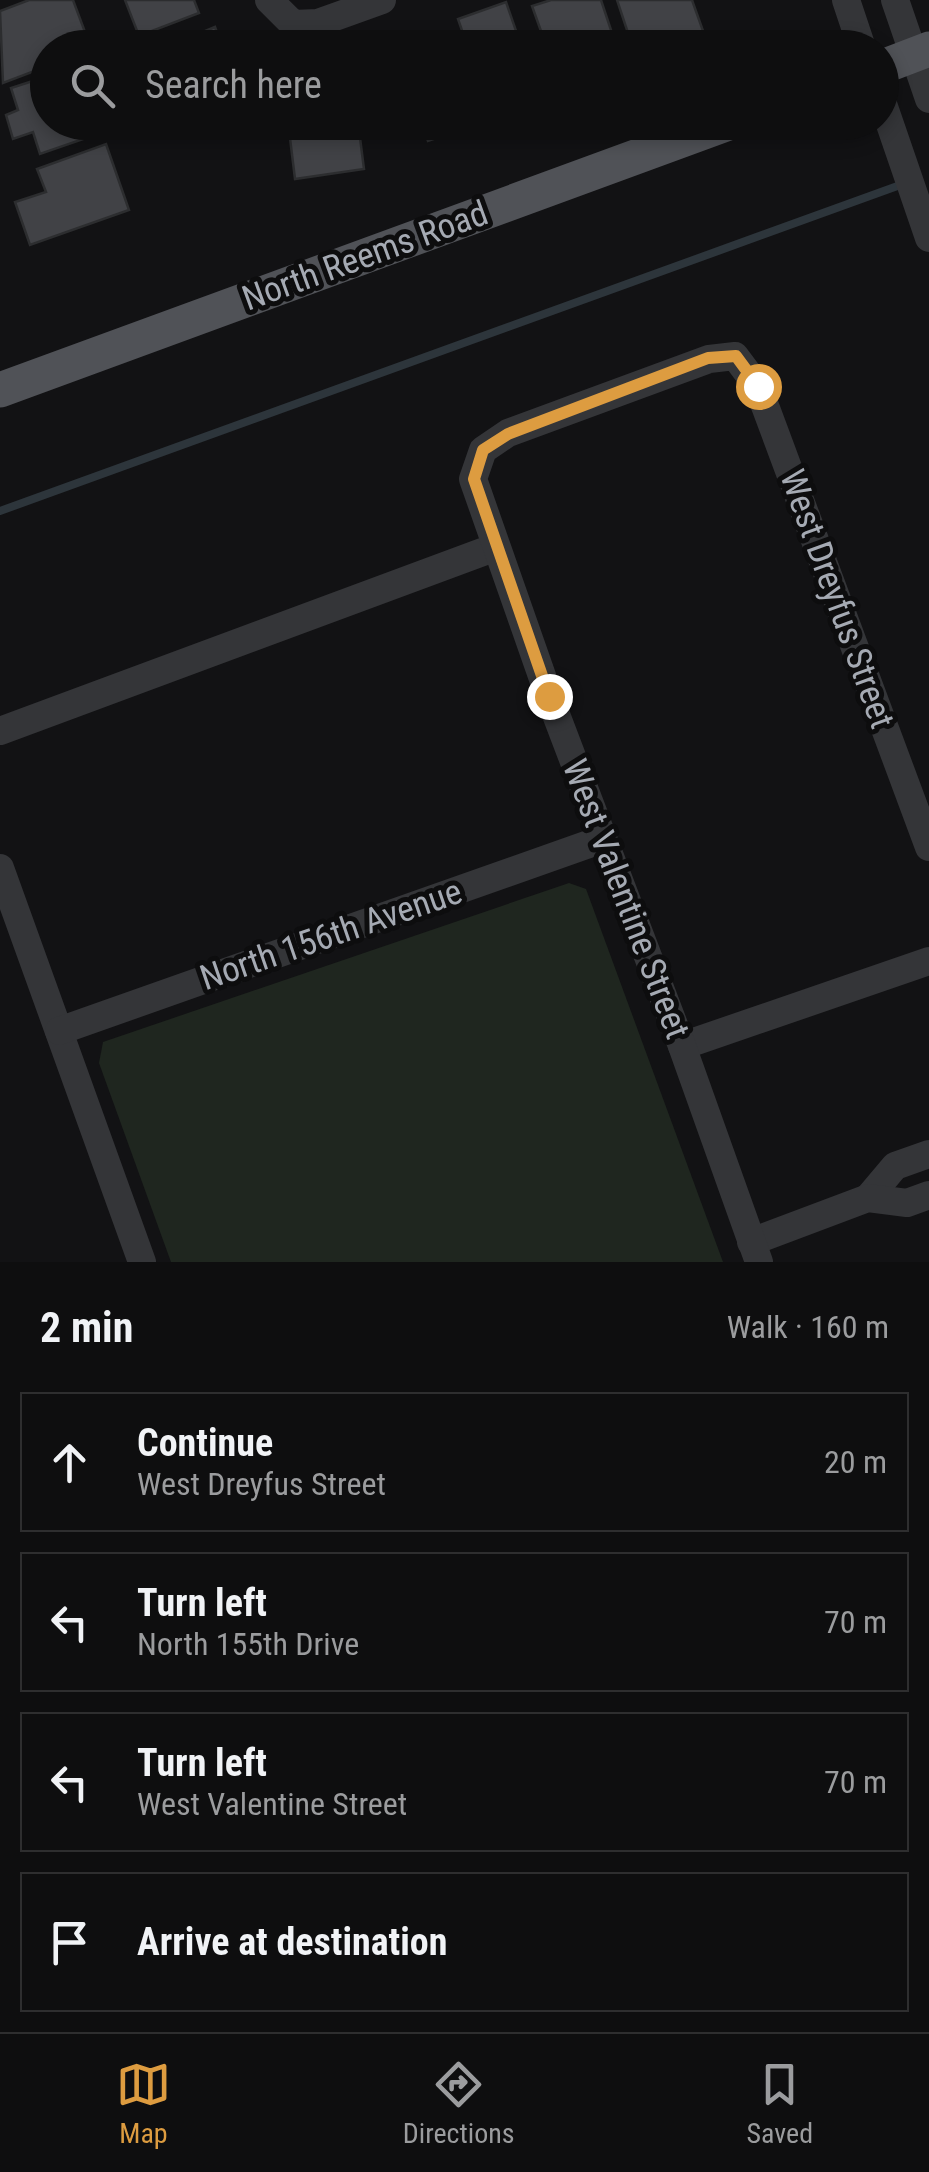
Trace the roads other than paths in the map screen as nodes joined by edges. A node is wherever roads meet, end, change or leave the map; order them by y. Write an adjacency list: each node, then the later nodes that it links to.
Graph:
1 (269, 0): 2 (street)
2 (382, 0)
3 (846, 0): 5 (street)
4 (895, 0): 6 (street)
5 (856, 30)
6 (908, 57): 7 (street)
7 (929, 99)
8 (682, 140): 11 (main road, North Reems Road)
9 (896, 140): 10 (street)
10 (929, 238)
11 (0, 390)
12 (474, 479): 13 (street, West Valentine Street); 16 (street, West Dreyfus Street)
13 (496, 547): 14 (street); 15 (street, West Valentine Street)
14 (0, 731)
15 (604, 839): 19 (street, North 156th Avenue); 20 (street, West Valentine Street)
16 (929, 847)
17 (2, 880): 19 (street)
18 (929, 961): 20 (street)
19 (59, 1031): 25 (street)
20 (682, 1046): 24 (street, West Valentine Street)
21 (929, 1154): 23 (street)
22 (929, 1195): 23 (street)
23 (868, 1198): 24 (street)
24 (755, 1252)
25 (142, 1262)

